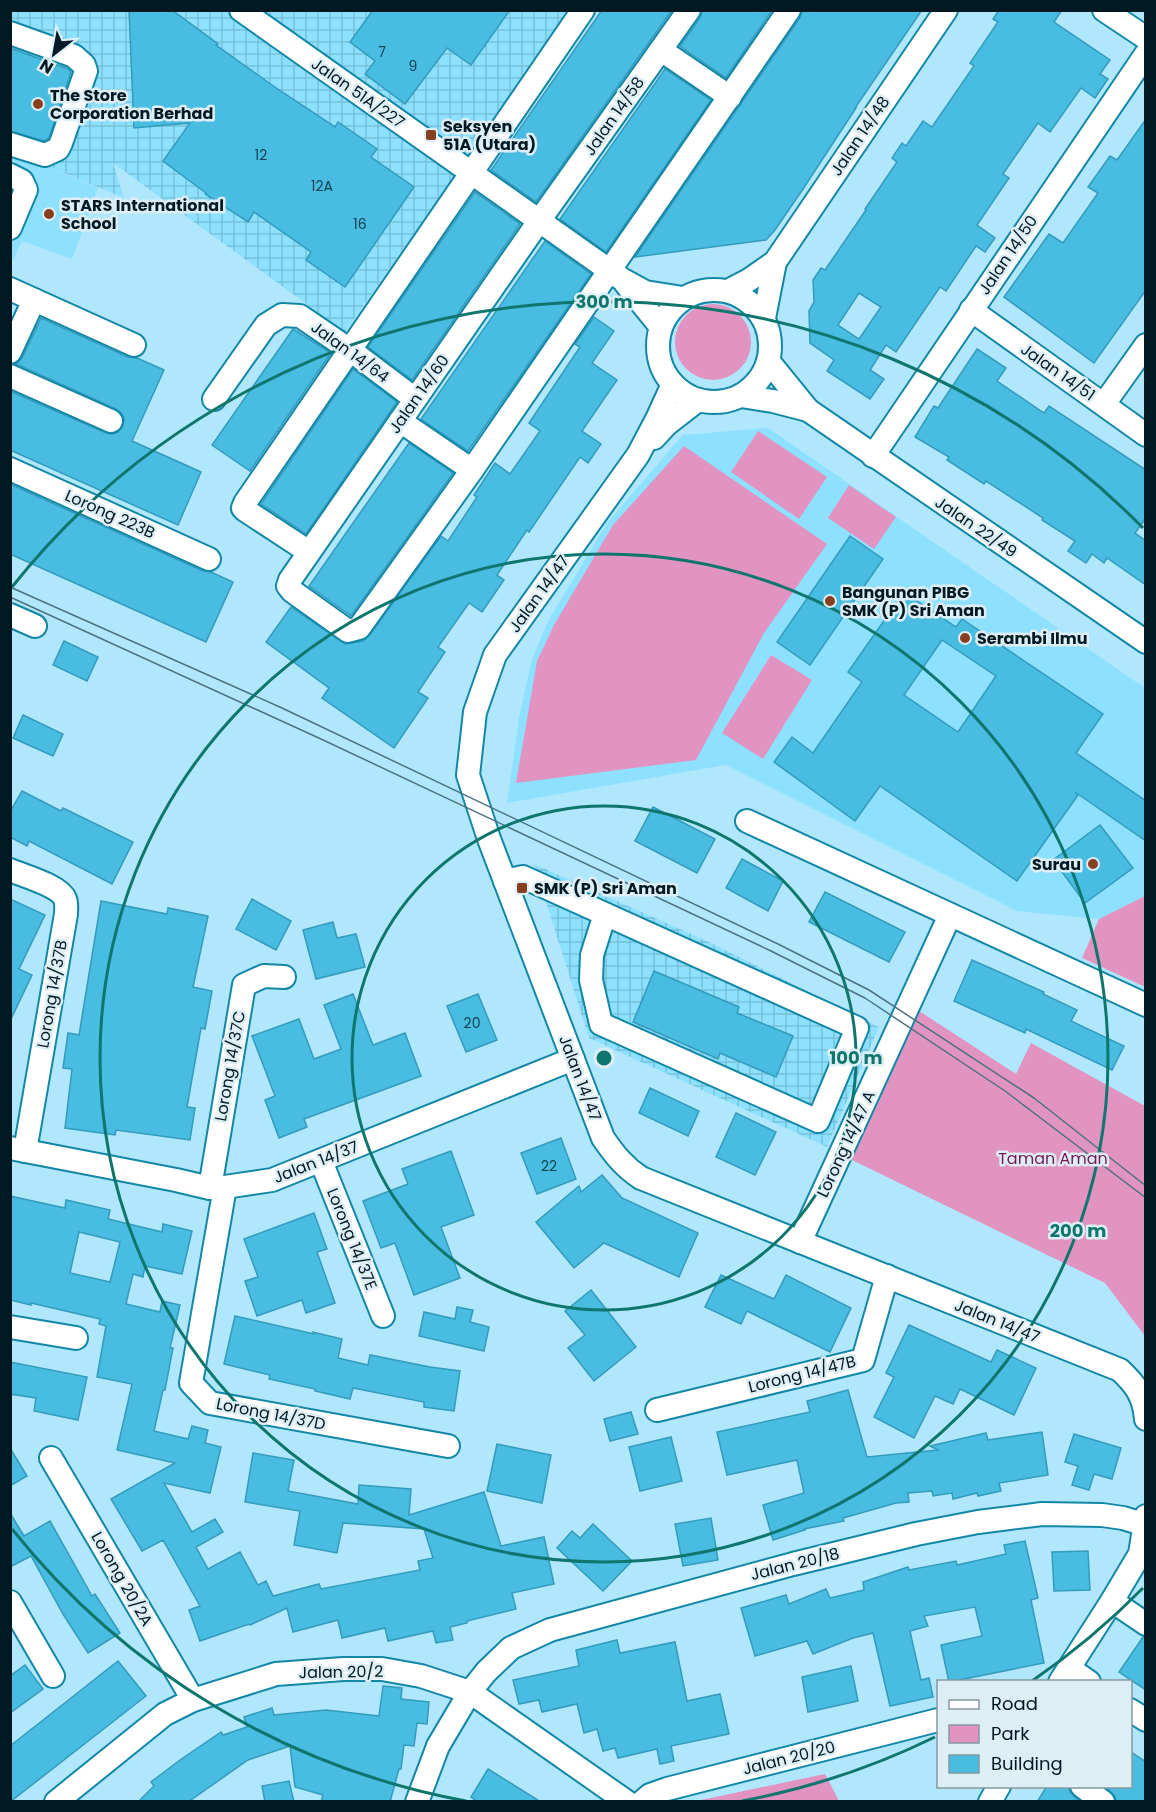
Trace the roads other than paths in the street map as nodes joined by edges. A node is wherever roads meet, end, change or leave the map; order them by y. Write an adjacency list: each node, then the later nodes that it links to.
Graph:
1 (241, 10): 13 (street, Jalan 51A/227)
2 (584, 10): 13 (street)
3 (689, 10): 9 (street, Jalan 14/58)
4 (789, 10): 11 (street)
5 (946, 10): 17 (street, Jalan 14/48)
6 (1104, 10): 8 (street)
7 (10, 33): 12 (street)
8 (1146, 38)
9 (661, 50): 11 (street); 15 (street, Jalan 14/58)
10 (1146, 54): 23 (street, Jalan 14/50)
11 (730, 97): 18 (street)
12 (10, 144)
13 (472, 174): 15 (street, Jalan 51A/227); 28 (street)
14 (10, 175): 16 (street)
15 (539, 221): 18 (street, Jalan 51A/227); 35 (street, Jalan 14/60)
16 (10, 228)
17 (775, 262): 20 (street, Jalan 14/48); 24 (street, Jalan 14/48)
18 (616, 276): 21 (street, Jalan 51A/227); 25 (street, Jalan 51A/227); 45 (street)
19 (10, 290): 22 (street)
20 (728, 291): 21 (street); 24 (street)
21 (683, 298): 25 (street)
22 (34, 300): 26 (street); 29 (street)
23 (971, 310): 37 (street, Jalan 14/51); 43 (street, Jalan 14/50)
24 (764, 318): 30 (street)
25 (660, 327): 32 (street)
26 (134, 345)
27 (1146, 345): 37 (street)
28 (350, 350): 34 (street, Jalan 14/64); 35 (street, Jalan 14/64); 47 (street)
29 (10, 352)
30 (769, 362): 33 (street); 38 (street, Jalan 22/49)
31 (10, 376): 39 (street)
32 (672, 384): 36 (street); 42 (street, Jalan 14/47)
33 (741, 396): 36 (street); 38 (street, Jalan 22/49)
34 (214, 399)
35 (415, 399): 40 (street, Jalan 14/60)
36 (698, 400): 42 (street, Jalan 14/47)
37 (1104, 404): 41 (street, Jalan 14/51)
38 (808, 410): 43 (street, Jalan 22/49)
39 (111, 421)
40 (400, 421): 45 (street); 47 (street, Jalan 14/60)
41 (1146, 435)
42 (638, 454): 53 (street, Jalan 14/47)
43 (873, 456): 50 (street, Jalan 22/49)
44 (10, 470): 46 (street, Lorong 223B)
45 (472, 470): 47 (street)
46 (209, 559)
47 (304, 560)
48 (10, 615): 49 (street)
49 (35, 626)
50 (1145, 641)
51 (747, 821): 55 (street)
52 (10, 870): 59 (street, Lorong 14/37B)
53 (505, 881): 54 (street); 58 (street, Jalan 14/47)
54 (605, 914): 54 (street)
55 (950, 915): 57 (street); 62 (street, Lorong 14/47 A)
56 (284, 977): 61 (street, Lorong 14/37C)
57 (1146, 1005)
58 (573, 1059): 60 (street, Jalan 14/37); 62 (street, Jalan 14/47)
59 (18, 1150): 61 (street, Jalan 14/37)
60 (321, 1161): 61 (street, Jalan 14/37); 64 (street, Lorong 14/37E)
61 (218, 1187): 69 (street, Lorong 14/37D)
62 (800, 1242): 63 (street, Jalan 14/47)
63 (887, 1276): 67 (street, Lorong 14/47B); 68 (street, Jalan 14/47)
64 (383, 1316)
65 (10, 1327): 66 (street)
66 (76, 1338)
67 (657, 1410)
68 (1146, 1419)
69 (448, 1446)
70 (51, 1458): 80 (street, Lorong 20/2A)
71 (1146, 1516): 72 (street)
72 (1145, 1524): 73 (street); 79 (street, Jalan 20/18)
73 (1112, 1601): 75 (street); 76 (street)
74 (13, 1612): 77 (street)
75 (1146, 1624)
76 (1065, 1675): 78 (street)
77 (53, 1676)
78 (1082, 1680)
79 (470, 1692): 80 (street, Jalan 20/2); 87 (street, Jalan 20/18); 88 (street, Jalan 20/2)
80 (193, 1700): 86 (street, Jalan 20/2)
81 (1132, 1711): 82 (street)
82 (1146, 1720)
83 (937, 1721): 89 (street, Jalan 20/20)
84 (998, 1788): 90 (street)
85 (1085, 1788): 91 (street)
86 (56, 1802)
87 (417, 1802)
88 (627, 1802)
89 (642, 1802)
90 (990, 1802)
91 (1103, 1802)

